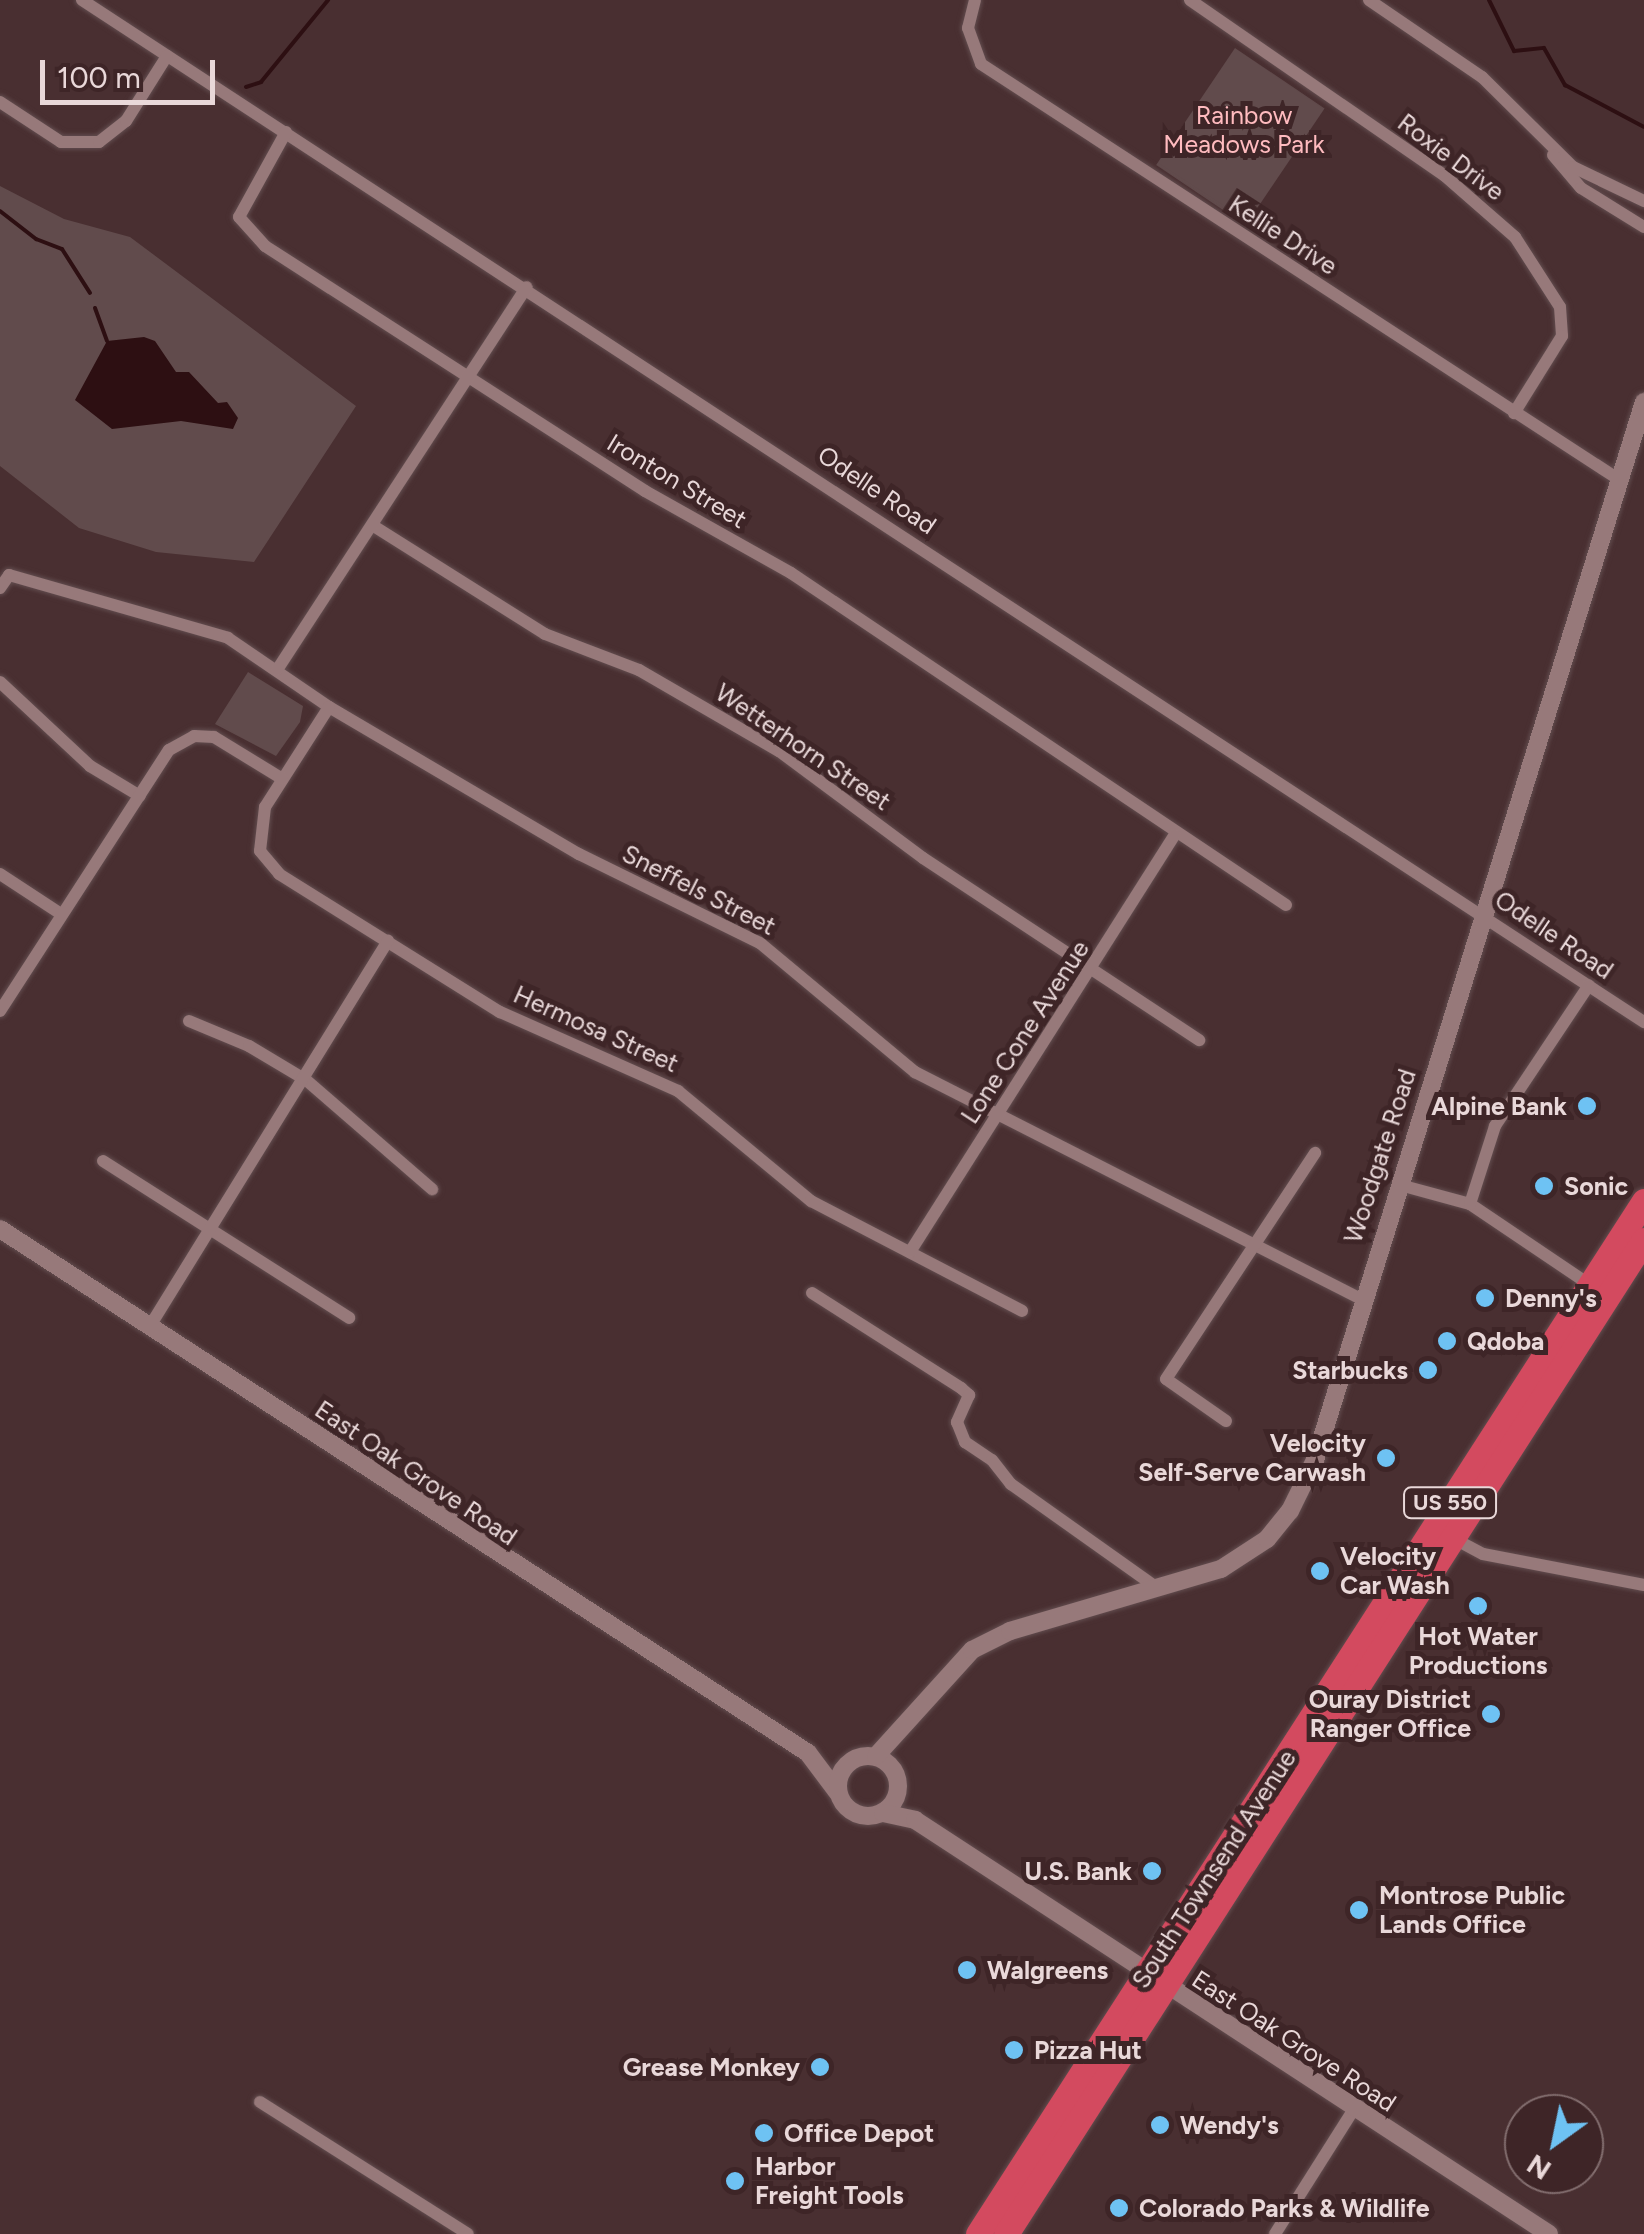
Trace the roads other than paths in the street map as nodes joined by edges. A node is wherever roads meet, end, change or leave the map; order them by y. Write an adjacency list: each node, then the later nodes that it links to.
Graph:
1 (82, 0): 5 (street, Odelle Road)
2 (974, 0): 14 (street, Kellie Drive)
3 (1190, 0): 14 (street, Roxie Drive)
4 (1368, 0): 7 (street)
5 (167, 56): 6 (street); 8 (street, Odelle Road)
6 (0, 102)
7 (1522, 113): 9 (street); 10 (street)
8 (286, 132): 11 (street, Odelle Road); 12 (street, Ironton Street)
9 (1644, 200)
10 (1644, 227)
11 (527, 287): 12 (street); 27 (street, Odelle Road)
12 (466, 378): 16 (street); 23 (street, Ironton Street)
13 (1644, 402): 15 (street, Woodgate Road)
14 (1514, 412): 15 (street, Kellie Drive)
15 (1618, 478): 27 (street, Woodgate Road)
16 (372, 525): 18 (street); 29 (street, Wetterhorn Street)
17 (0, 588): 18 (street, Sneffels Street)
18 (277, 670): 20 (street, Sneffels Street)
19 (0, 682): 22 (street)
20 (329, 707): 21 (street); 36 (street, Sneffels Street)
21 (282, 778): 22 (street); 28 (street, Hermosa Street)
22 (140, 796): 26 (street)
23 (1176, 834): 25 (street, Ironton Street); 29 (street, Lone Cone Avenue)
24 (0, 874): 26 (street)
25 (1286, 905)
26 (61, 914): 31 (street)
27 (1485, 916): 30 (street, Odelle Road); 39 (street, Woodgate Road)
28 (388, 941): 35 (street); 47 (street, Hermosa Street)
29 (1092, 970): 34 (street, Wetterhorn Street); 36 (street, Lone Cone Avenue)
30 (1589, 986): 33 (street, Odelle Road); 42 (street)
31 (0, 1011)
32 (190, 1021): 35 (street)
33 (1644, 1022)
34 (1199, 1040)
35 (306, 1080): 40 (street); 43 (street)
36 (998, 1115): 46 (street, Sneffels Street); 47 (street, Lone Cone Avenue)
37 (1316, 1153): 46 (street)
38 (102, 1160): 43 (street)
39 (1400, 1185): 42 (street); 50 (street, Woodgate Road)
40 (432, 1189)
41 (1644, 1201): 48 (highway, South Townsend Avenue / US 550)
42 (1470, 1204): 48 (street)
43 (213, 1226): 52 (street); 53 (street)
44 (0, 1229): 53 (street, East Oak Grove Road)
45 (1644, 1240): 48 (highway, South Townsend Avenue / US 550)
46 (1249, 1248): 50 (street, Sneffels Street); 54 (street)
47 (910, 1252): 51 (street, Hermosa Street)
48 (1599, 1291): 55 (highway, South Townsend Avenue / US 550)
49 (812, 1293): 57 (street)
50 (1360, 1300): 57 (street, Woodgate Road)
51 (1022, 1311)
52 (349, 1318)
53 (150, 1326): 59 (street, East Oak Grove Road)
54 (1226, 1421)
55 (1444, 1532): 56 (street); 67 (highway, South Townsend Avenue / US 550)
56 (1644, 1585)
57 (1156, 1587): 58 (street, Woodgate Road)
58 (913, 1714): 60 (street, Woodgate Road); 61 (street, Woodgate Road); 62 (street, Woodgate Road)
59 (808, 1753): 61 (street, East Oak Grove Road); 64 (street, East Oak Grove Road)
60 (876, 1756): 61 (street); 62 (street)
61 (842, 1761): 64 (street)
62 (893, 1768): 63 (street)
63 (898, 1792): 65 (street); 66 (street, East Oak Grove Road)
64 (838, 1793): 65 (street)
65 (883, 1813): 66 (street, East Oak Grove Road)
66 (914, 1820): 67 (street, East Oak Grove Road)
67 (1155, 1980): 69 (street, East Oak Grove Road); 71 (highway, South Townsend Avenue / US 550); 72 (highway, South Townsend Avenue / US 550)
68 (260, 2102): 70 (street)
69 (1354, 2109): 73 (street); 74 (street, East Oak Grove Road)
70 (468, 2234)
71 (978, 2234)
72 (1006, 2234)
73 (1275, 2234)
74 (1549, 2234)

